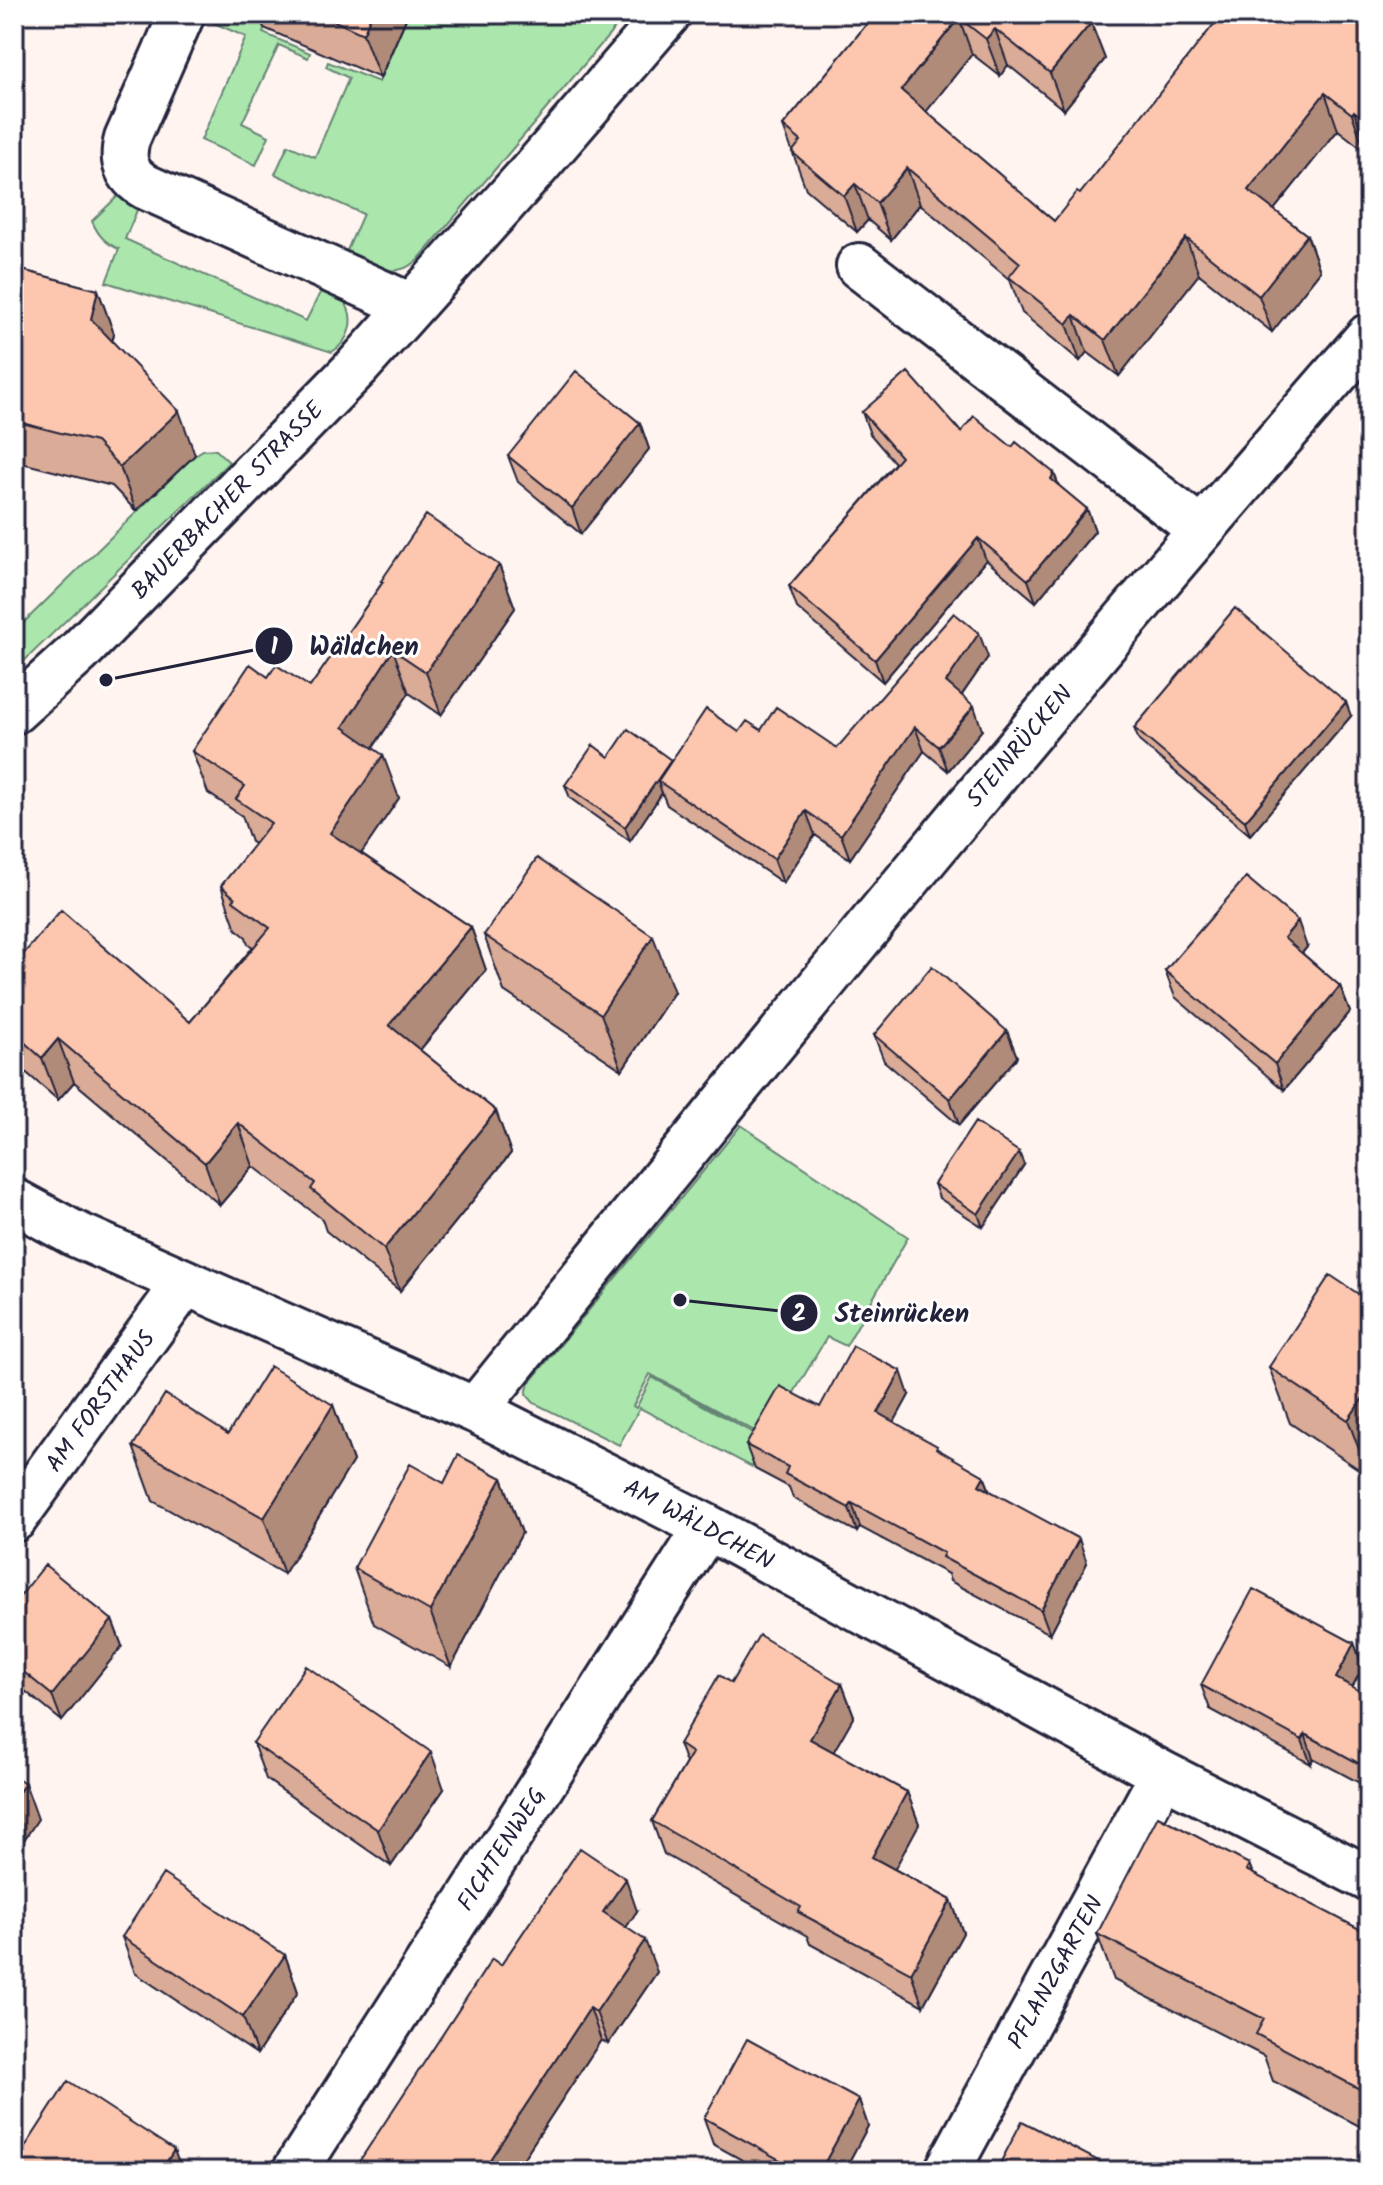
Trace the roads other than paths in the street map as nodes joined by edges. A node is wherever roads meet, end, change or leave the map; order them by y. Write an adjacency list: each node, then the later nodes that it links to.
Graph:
1 (182, 14): 4 (street)
2 (668, 14): 4 (street, BAUERBACHER STRASSE)
3 (859, 266): 6 (street)
4 (411, 306): 7 (street, BAUERBACHER STRASSE)
5 (1369, 336): 6 (street, STEINRÜCKEN)
6 (1200, 529): 11 (street, STEINRÜCKEN)
7 (26, 701): 8 (street, BAUERBACHER STRASSE)
8 (14, 734)
9 (14, 1201): 10 (street, AM WÄLDCHEN)
10 (185, 1283): 11 (street, AM WÄLDCHEN); 12 (street, AM FORSTHAUS)
11 (475, 1410): 13 (street, AM WÄLDCHEN)
12 (14, 1519)
13 (707, 1527): 14 (street, AM WÄLDCHEN); 16 (street, FICHTENWEG)
14 (1163, 1774): 15 (street, AM WÄLDCHEN); 17 (street, PFLANZGARTEN)
15 (1369, 1879)
16 (295, 2171)
17 (947, 2171)

